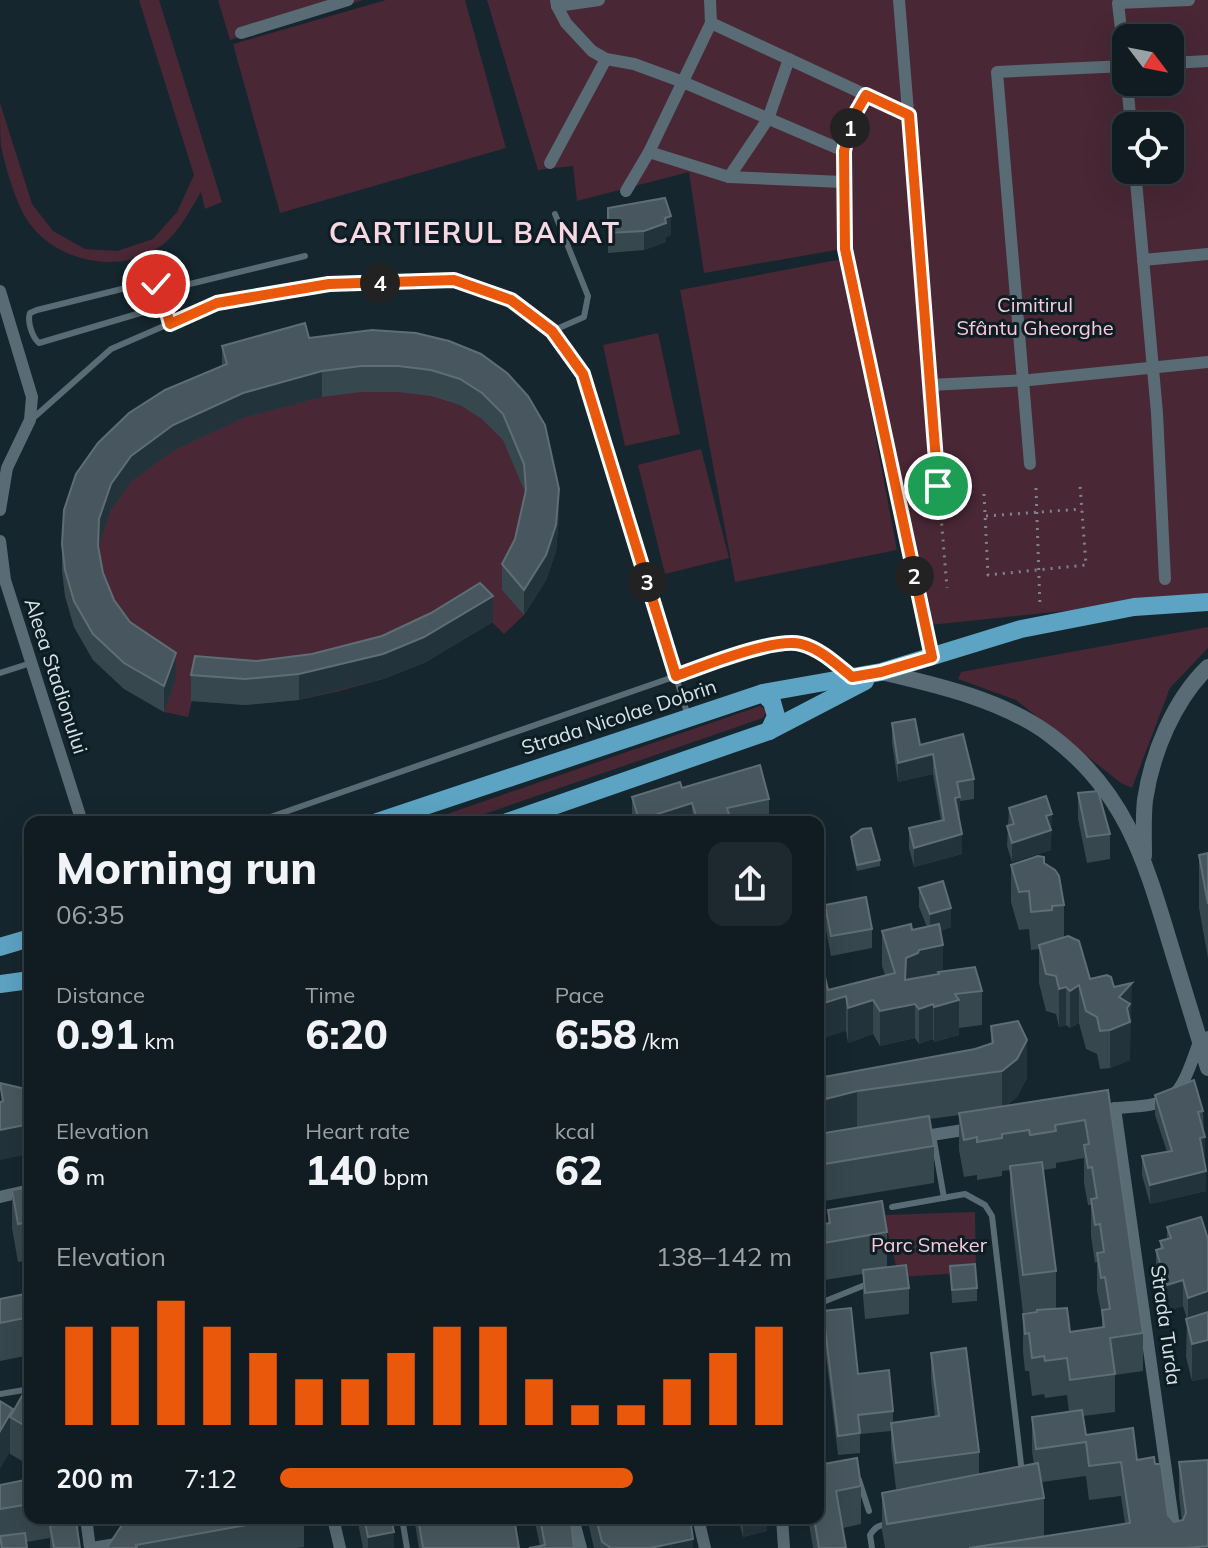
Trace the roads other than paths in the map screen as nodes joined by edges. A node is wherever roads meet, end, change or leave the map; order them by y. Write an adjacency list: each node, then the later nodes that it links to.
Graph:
1 (348, 0): 9 (street)
2 (599, 0): 6 (street)
3 (710, 0): 7 (street)
4 (899, 0): 17 (street)
5 (1189, 0): 8 (street)
6 (556, 3): 10 (street)
7 (711, 23): 11 (street); 15 (street)
8 (1121, 24)
9 (241, 33)
10 (606, 59): 15 (street); 21 (street)
11 (789, 59): 16 (street); 18 (street)
12 (1208, 61): 13 (street)
13 (1184, 62)
14 (1112, 67): 37 (street)
15 (683, 82): 18 (street); 20 (street)
16 (866, 95): 17 (street); 19 (street)
17 (909, 115): 37 (street)
18 (768, 119): 19 (street); 22 (street)
19 (844, 151): 23 (street)
20 (649, 152): 22 (street); 25 (street)
21 (550, 163)
22 (729, 177): 23 (street)
23 (843, 182): 44 (street)
24 (1136, 184): 29 (street)
25 (626, 191)
26 (555, 214): 34 (lane)
27 (1208, 254): 29 (street)
28 (305, 256): 31 (lane)
29 (1143, 260): 36 (street)
30 (0, 291): 38 (street)
31 (161, 291): 32 (lane); 32 (lane)
32 (164, 306): 33 (lane)
33 (170, 324): 34 (lane); 38 (lane)
34 (552, 331): 49 (lane)
35 (1208, 362): 36 (street)
36 (1153, 368): 37 (street); 42 (street)
37 (1022, 380): 39 (street)
38 (30, 420): 40 (street)
39 (1030, 464)
40 (0, 510)
41 (0, 545): 45 (street, Aleea Stadionului)
42 (1165, 579)
43 (1208, 602): 44 (main road, Strada Nicolae Dobrin)
44 (932, 657): 47 (main road, Strada Nicolae Dobrin)
45 (31, 663): 48 (lane); 54 (street, Aleea Stadionului)
46 (1208, 667): 58 (street)
47 (881, 672): 50 (main road, Strada Nicolae Dobrin); 53 (main road, Strada Nicolae Dobrin); 58 (street)
48 (0, 673)
49 (676, 676): 50 (lane); 52 (lane); 55 (lane)
50 (852, 677): 51 (main road, Strada Nicolae Dobrin)
51 (763, 693): 52 (main road, Strada Nicolae Dobrin); 53 (main road)
52 (688, 716): 56 (main road, Strada Nicolae Dobrin)
53 (769, 731): 57 (main road, Strada Nicolae Dobrin)
54 (80, 816)
55 (273, 816)
56 (395, 816)
57 (524, 816)
58 (1144, 857): 63 (street)
59 (24, 940): 60 (main road)
60 (0, 947)
61 (24, 981): 62 (main road)
62 (0, 984)
63 (1204, 1038): 64 (street); 94 (street, Strada Turda)
64 (1208, 1068)
65 (990, 1126): 66 (street)
66 (933, 1135): 67 (street); 70 (lane)
67 (904, 1140)
68 (24, 1191): 69 (street)
69 (0, 1197)
70 (944, 1198): 71 (lane); 77 (lane)
71 (892, 1207)
72 (875, 1281): 73 (lane)
73 (824, 1302)
74 (24, 1390): 75 (lane)
75 (0, 1394)
76 (857, 1478): 78 (lane)
77 (1021, 1481)
78 (869, 1511)
79 (893, 1523): 93 (lane)
80 (87, 1524): 87 (street)
81 (334, 1524): 88 (street)
82 (403, 1524): 89 (lane)
83 (575, 1524): 90 (street)
84 (699, 1524): 91 (street)
85 (782, 1524): 92 (street)
86 (138, 1540): 87 (street)
87 (91, 1548)
88 (340, 1548)
89 (407, 1548)
90 (581, 1548)
91 (705, 1548)
92 (784, 1548)
93 (872, 1548)
94 (1177, 1548)

